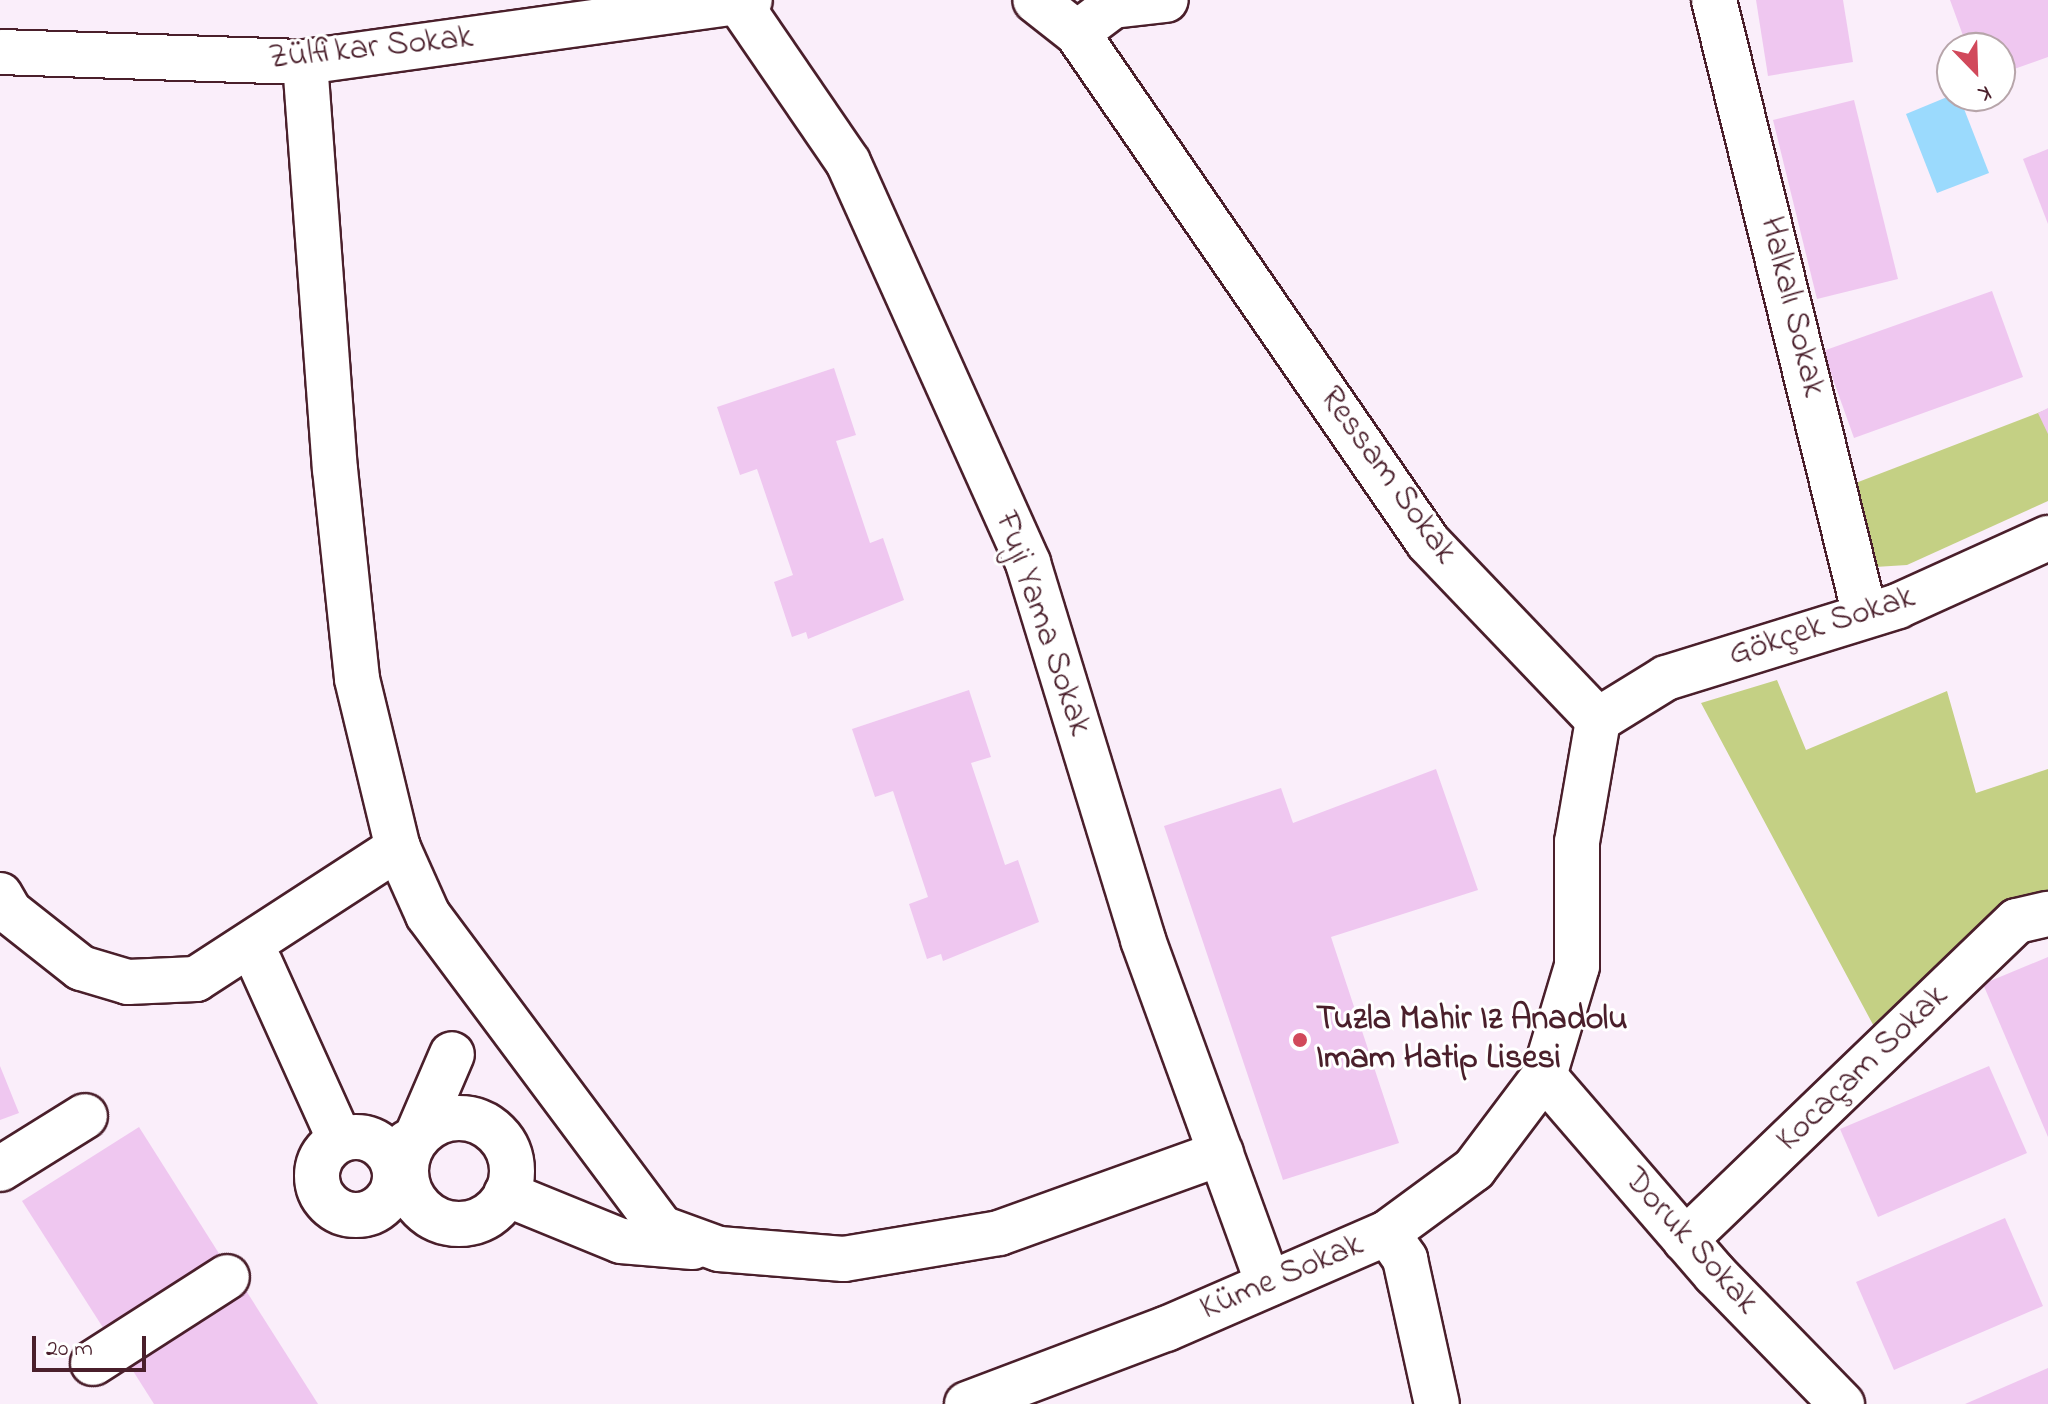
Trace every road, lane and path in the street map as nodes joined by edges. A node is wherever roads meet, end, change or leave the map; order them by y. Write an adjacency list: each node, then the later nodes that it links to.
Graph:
1 (1035, 0): 5 (street, Ressam Sokak)
2 (1166, 0): 5 (street)
3 (1714, 0): 9 (street, Halkalı Sokak)
4 (742, 1): 7 (street, Zülfikar Sokak); 21 (street, Fuji Yama Sokak)
5 (1077, 33): 10 (street, Ressam Sokak)
6 (0, 52): 7 (street, Zülfikar Sokak)
7 (305, 62): 11 (street)
8 (2048, 538): 9 (street, Gökçek Sokak)
9 (1865, 615): 10 (street, Gökçek Sokak)
10 (1598, 720): 17 (street)
11 (398, 848): 15 (street); 26 (street)
12 (382, 890): 15 (street)
13 (3, 908): 15 (street)
14 (2048, 914): 25 (street, Kocaçam Sokak)
15 (255, 955): 19 (street)
16 (452, 1054): 20 (street)
17 (1544, 1076): 24 (street, Küme Sokak); 25 (street, Doruk Sokak)
18 (85, 1116): 22 (street)
19 (340, 1140): 20 (street); 20 (street)
20 (402, 1145): 23 (street); 23 (street)
21 (1221, 1153): 26 (street); 28 (street, Fuji Yama Sokak)
22 (0, 1169)
23 (506, 1194): 26 (street)
24 (1387, 1233): 28 (street, Küme Sokak); 31 (street)
25 (1685, 1240): 32 (street, Doruk Sokak)
26 (719, 1249)
27 (227, 1277): 29 (street)
28 (1268, 1284): 30 (street, Küme Sokak)
29 (93, 1363)
30 (967, 1404)
31 (1437, 1404)
32 (1842, 1404)

